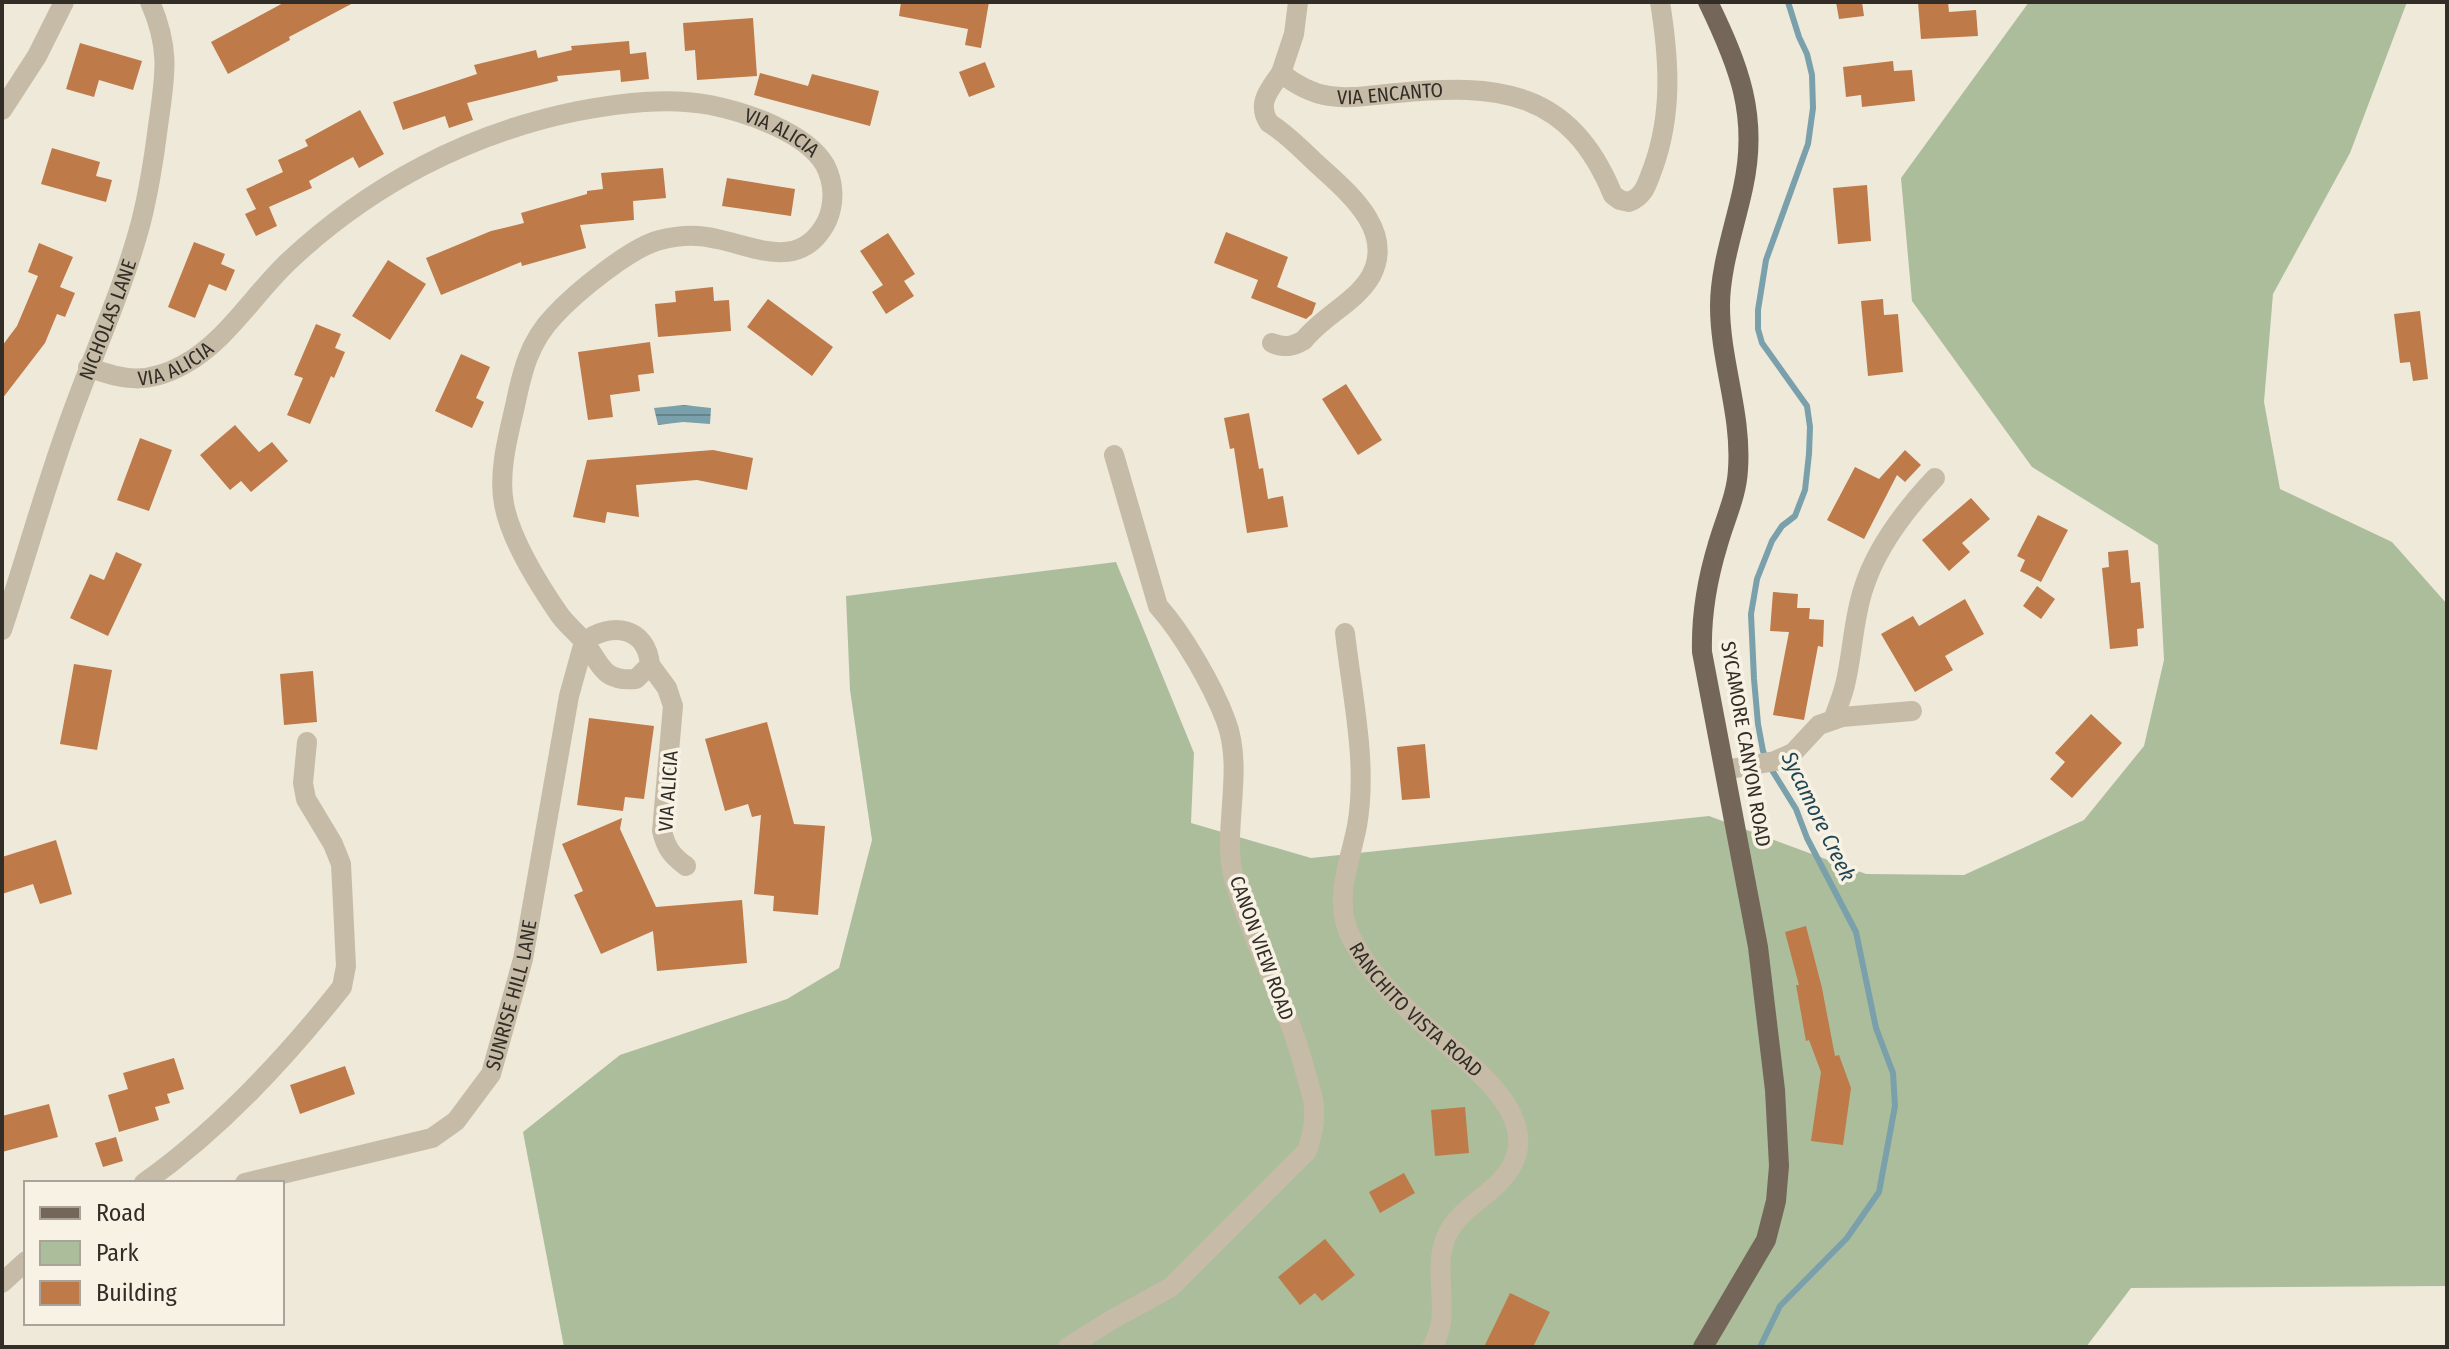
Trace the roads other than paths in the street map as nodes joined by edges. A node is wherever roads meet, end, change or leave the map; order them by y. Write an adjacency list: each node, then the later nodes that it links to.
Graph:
1 (64, 2): 7 (street)
2 (150, 2): 9 (street, NICHOLAS LANE)
3 (1298, 2): 6 (street)
4 (1660, 2): 6 (street, VIA ENCANTO)
5 (1708, 2): 19 (main road, SYCAMORE CANYON ROAD)
6 (1281, 73): 8 (street)
7 (2, 110)
8 (1272, 343)
9 (88, 367): 12 (street, NICHOLAS LANE); 14 (street, VIA ALICIA)
10 (1114, 455): 25 (street, CANON VIEW ROAD)
11 (1935, 478): 17 (street)
12 (2, 630)
13 (1345, 633): 26 (street, RANCHITO VISTA ROAD)
14 (584, 642): 15 (street, VIA ALICIA); 15 (street, VIA ALICIA); 22 (street, SUNRISE HILL LANE)
15 (650, 665): 20 (street, VIA ALICIA)
16 (1912, 711): 17 (street)
17 (1833, 720): 19 (street)
18 (307, 742): 21 (street)
19 (1734, 769): 27 (main road, SYCAMORE CANYON ROAD)
20 (686, 866)
21 (147, 1181)
22 (253, 1181)
23 (24, 1263): 24 (street)
24 (2, 1283)
25 (1068, 1347)
26 (1432, 1347)
27 (1703, 1347)

